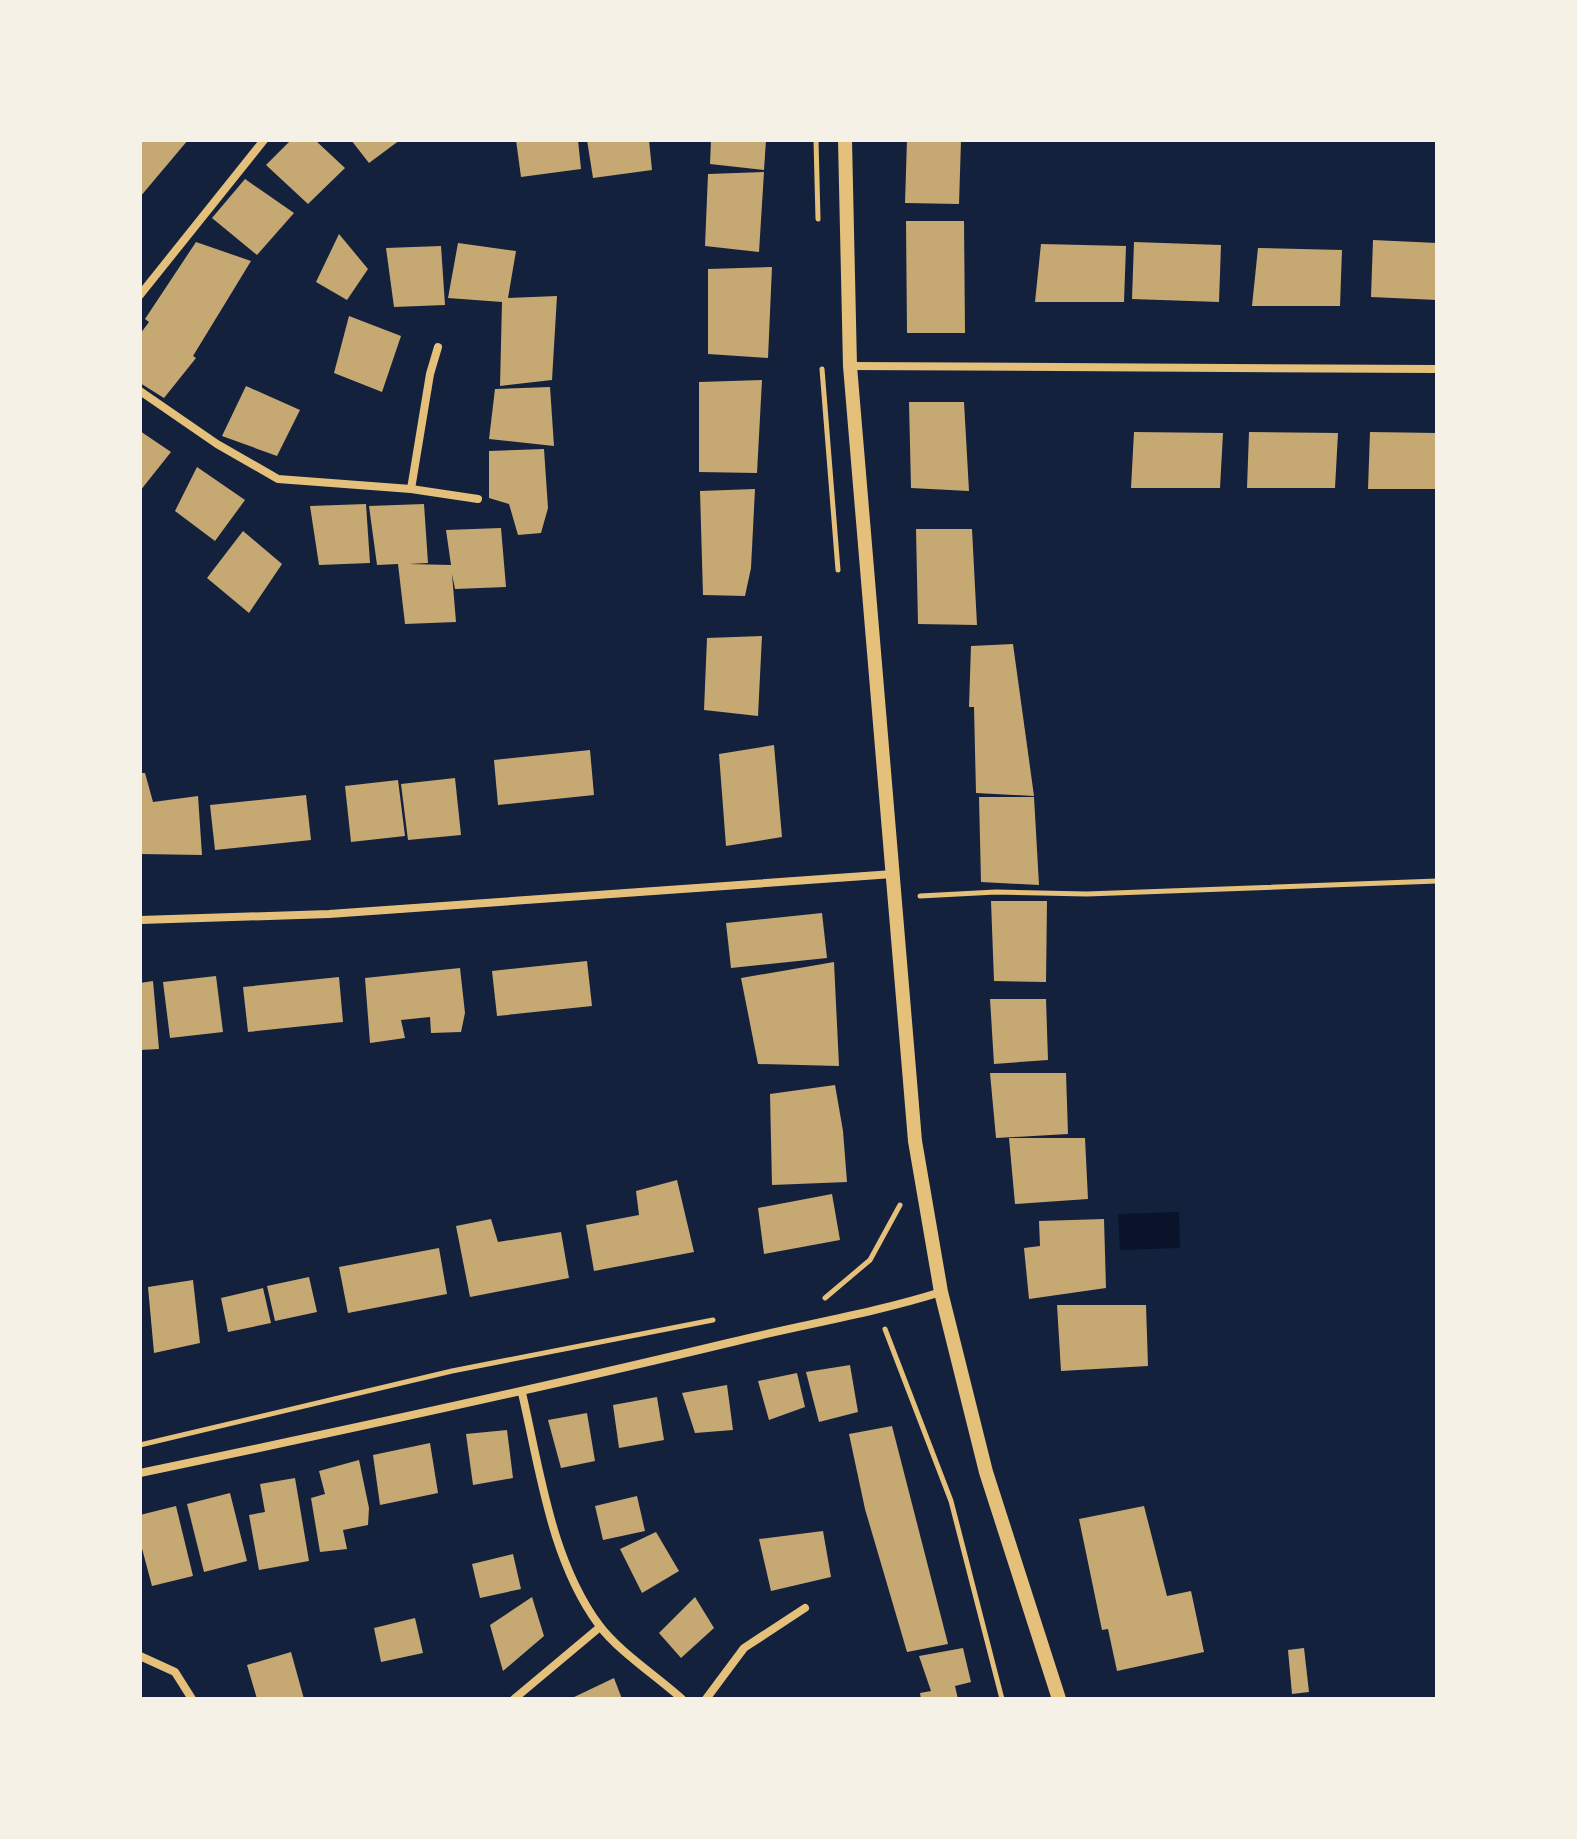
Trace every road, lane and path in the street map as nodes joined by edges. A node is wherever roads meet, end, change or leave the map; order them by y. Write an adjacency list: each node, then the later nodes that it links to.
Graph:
1 (264, 140): 5 (street)
2 (816, 140): 4 (path)
3 (845, 140): 8 (street)
4 (818, 232)
5 (140, 295)
6 (438, 347): 11 (street)
7 (821, 354): 13 (path)
8 (850, 366): 9 (street); 14 (street)
9 (1437, 369)
10 (140, 391): 11 (street)
11 (411, 489): 12 (street)
12 (478, 499)
13 (840, 585)
14 (893, 874): 16 (street); 17 (street)
15 (1437, 881): 16 (path)
16 (895, 897): 19 (street)
17 (140, 920)
18 (901, 1203): 20 (path)
19 (941, 1292): 23 (street); 34 (street)
20 (824, 1299)
21 (716, 1320): 24 (path)
22 (885, 1329): 33 (path)
23 (522, 1393): 25 (street); 27 (street)
24 (140, 1445)
25 (140, 1473)
26 (805, 1608): 32 (street)
27 (600, 1627): 30 (street); 31 (street)
28 (140, 1656): 29 (street)
29 (192, 1699)
30 (514, 1699)
31 (682, 1699)
32 (706, 1699)
33 (1002, 1699)
34 (1059, 1699)

